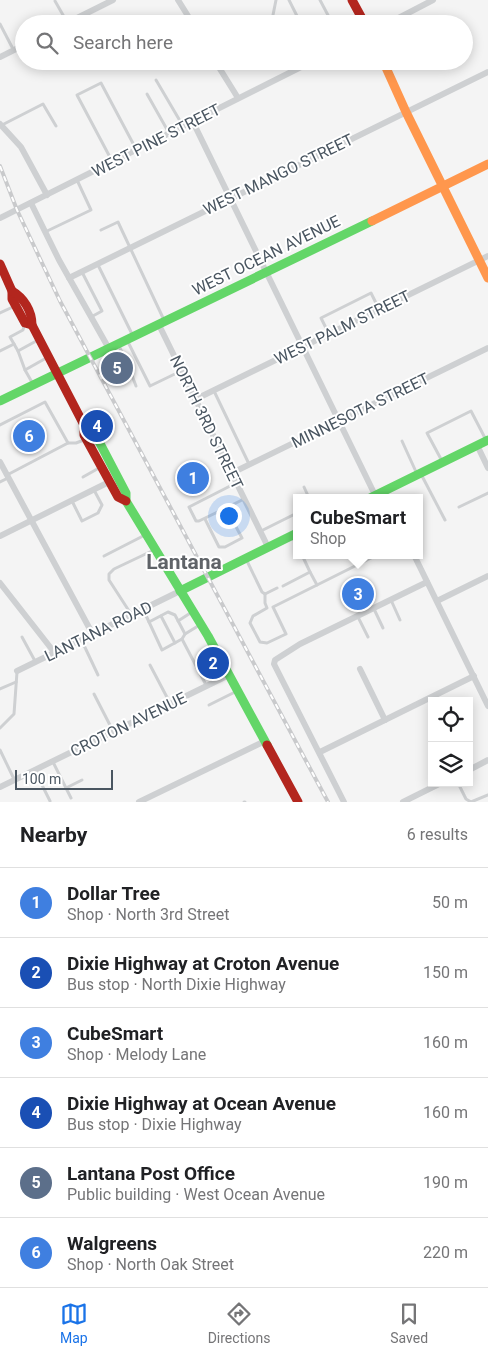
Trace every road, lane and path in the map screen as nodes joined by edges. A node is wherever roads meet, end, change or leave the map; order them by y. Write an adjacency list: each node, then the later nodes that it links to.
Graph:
1 (113, 0): 10 (street)
2 (178, 0): 11 (street)
3 (276, 0): 12 (lane)
4 (289, 0): 13 (lane)
5 (320, 0): 14 (lane)
6 (352, 0): 15 (main road)
7 (433, 0): 16 (street)
8 (55, 1): 9 (lane)
9 (63, 15)
10 (83, 15)
11 (187, 15)
12 (273, 15)
13 (296, 15)
14 (328, 15)
15 (360, 15)
16 (404, 15)
17 (0, 24): 18 (lane)
18 (14, 50): 19 (street)
19 (0, 57)
20 (221, 70): 26 (street)
21 (296, 70): 26 (street, WEST PINE STREET)
22 (387, 70): 27 (main road)
23 (488, 72): 27 (street, WEST MANGO STREET)
24 (156, 80): 31 (lane)
25 (147, 94): 32 (lane)
26 (238, 98): 28 (street, WEST PINE STREET)
27 (406, 112): 37 (main road); 39 (street, WEST MANGO STREET)
28 (193, 122): 31 (street, WEST PINE STREET); 39 (street)
29 (1, 125): 30 (lane); 38 (street)
30 (56, 126)
31 (183, 126): 32 (street, WEST PINE STREET)
32 (169, 133): 33 (street, WEST PINE STREET)
33 (136, 150): 34 (street, WEST PINE STREET); 34 (lane)
34 (113, 162): 36 (street, WEST PINE STREET)
35 (488, 164): 37 (main road, WEST OCEAN AVENUE)
36 (77, 180): 38 (street, WEST PINE STREET); 43 (lane)
37 (442, 186): 46 (main road); 50 (main road, WEST OCEAN AVENUE)
38 (46, 195): 40 (street, WEST PINE STREET)
39 (229, 198): 44 (street, WEST MANGO STREET); 50 (street)
40 (31, 203): 41 (street, WEST PINE STREET); 43 (street)
41 (0, 218)
42 (101, 230): 44 (lane)
43 (45, 232): 51 (street)
44 (130, 247): 47 (street, WEST MANGO STREET); 58 (lane)
45 (488, 256): 46 (street, WEST PALM STREET)
46 (479, 260): 52 (main road); 55 (street, WEST PALM STREET)
47 (98, 263): 49 (street, WEST MANGO STREET); 61 (lane)
48 (1, 267): 53 (main road)
49 (82, 271): 51 (street, WEST MANGO STREET); 57 (lane)
50 (266, 273): 58 (main road, WEST OCEAN AVENUE); 66 (street)
51 (69, 278): 57 (street)
52 (488, 278)
53 (12, 291): 54 (main road); 59 (main road)
54 (15, 305): 56 (lane); 59 (main road)
55 (379, 309): 60 (street, WEST PALM STREET); 60 (lane)
56 (0, 313)
57 (91, 317): 65 (street)
58 (162, 323): 61 (main road, WEST OCEAN AVENUE); 72 (street, NORTH 3RD STREET)
59 (28, 324): 62 (main road); 64 (lane)
60 (329, 334): 66 (street, WEST PALM STREET)
61 (130, 338): 63 (main road, WEST OCEAN AVENUE); 72 (lane)
62 (39, 339): 69 (lane); 70 (main road)
63 (117, 343): 65 (main road, WEST OCEAN AVENUE); 75 (lane)
64 (14, 344): 68 (lane); 69 (lane)
65 (108, 347): 73 (main road, WEST OCEAN AVENUE)
66 (302, 347): 76 (street, WEST PALM STREET); 79 (street)
67 (488, 348): 79 (street, MINNESOTA STREET)
68 (0, 351)
69 (18, 351): 71 (lane)
70 (49, 357): 71 (lane); 73 (main road)
71 (25, 370): 74 (lane)
72 (182, 371): 77 (street, NORTH 3RD STREET)
73 (57, 372): 74 (main road, WEST OCEAN AVENUE); 81 (main road)
74 (33, 384): 78 (main road, WEST OCEAN AVENUE)
75 (136, 386)
76 (213, 390): 77 (street, WEST PALM STREET); 89 (lane)
77 (196, 399): 92 (street, NORTH 3RD STREET)
78 (0, 401)
79 (338, 421): 89 (street, MINNESOTA STREET); 103 (street)
80 (0, 425): 85 (lane)
81 (84, 425): 82 (main road); 107 (main road)
82 (86, 439): 85 (lane); 90 (main road)
83 (487, 440): 86 (main road); 88 (lane)
84 (402, 441): 93 (lane)
85 (68, 443): 94 (lane)
86 (477, 445): 88 (main road); 91 (street)
87 (0, 462): 94 (street)
88 (442, 462): 93 (main road)
89 (249, 465): 92 (street, MINNESOTA STREET)
90 (101, 466): 95 (lane); 97 (main road)
91 (488, 468)
92 (232, 473): 98 (street, NORTH 3RD STREET)
93 (419, 473): 104 (main road); 113 (lane)
94 (8, 476): 96 (lane); 112 (street)
95 (83, 477)
96 (0, 482)
97 (109, 482): 100 (street); 107 (main road)
98 (237, 482): 105 (street, NORTH 3RD STREET); 111 (lane)
99 (304, 486): 102 (lane)
100 (94, 490): 106 (street); 106 (lane)
101 (488, 493): 108 (lane)
102 (307, 494)
103 (377, 494)
104 (382, 494)
105 (245, 499): 109 (lane); 114 (street, NORTH 3RD STREET)
106 (72, 501): 112 (street)
107 (126, 501): 115 (main road)
108 (458, 507)
109 (226, 508): 111 (lane); 111 (lane)
110 (293, 515): 114 (lane)
111 (205, 519)
112 (31, 520): 117 (street); 149 (street)
113 (445, 520)
114 (261, 532): 118 (street, NORTH 3RD STREET)
115 (145, 535): 119 (main road); 120 (lane)
116 (293, 535): 118 (main road)
117 (0, 536)
118 (268, 547): 121 (main road)
119 (154, 550): 132 (main road); 141 (lane)
120 (104, 556)
121 (245, 558): 132 (main road); 133 (lane)
122 (304, 559): 125 (lane)
123 (369, 559): 129 (lane)
124 (416, 559): 128 (street)
125 (310, 572): 129 (lane); 130 (lane)
126 (488, 576): 135 (street)
127 (0, 582): 156 (street)
128 (427, 582): 134 (street); 135 (street)
129 (317, 585): 136 (lane)
130 (283, 586)
131 (278, 588): 133 (lane)
132 (180, 591): 139 (street, LANTANA ROAD); 140 (main road)
133 (265, 594): 137 (lane)
134 (391, 600): 138 (street); 144 (lane)
135 (437, 601): 163 (street)
136 (273, 607): 137 (lane); 137 (lane)
137 (268, 608)
138 (374, 608): 143 (street); 148 (lane)
139 (142, 609): 141 (street, LANTANA ROAD); 145 (lane)
140 (193, 612): 146 (lane); 147 (main road)
141 (131, 614): 149 (street, LANTANA ROAD)
142 (160, 616): 145 (lane); 146 (lane); 155 (lane)
143 (357, 616): 152 (lane); 177 (street)
144 (400, 620)
145 (148, 622): 155 (lane)
146 (177, 622): 150 (lane)
147 (201, 625): 150 (lane); 162 (main road)
148 (383, 628)
149 (92, 633): 153 (street, LANTANA ROAD)
150 (185, 634): 154 (lane)
151 (22, 637): 157 (lane)
152 (368, 637)
153 (80, 639): 156 (street, LANTANA ROAD); 161 (lane)
154 (182, 639): 155 (lane); 165 (lane)
155 (175, 643)
156 (54, 652): 157 (street, LANTANA ROAD)
157 (35, 662): 160 (street, LANTANA ROAD)
158 (150, 665): 169 (lane)
159 (360, 669): 172 (street)
160 (17, 671): 164 (lane)
161 (98, 674)
162 (229, 675): 165 (street, CROTON AVENUE); 167 (main road)
163 (474, 676): 171 (street); 172 (street)
164 (16, 682): 166 (lane); 173 (lane)
165 (207, 686): 169 (street, CROTON AVENUE)
166 (0, 689)
167 (238, 690): 170 (lane); 175 (main road)
168 (94, 694): 174 (lane)
169 (170, 704): 174 (street, CROTON AVENUE)
170 (210, 704)
171 (488, 706)
172 (385, 720): 177 (street)
173 (0, 728)
174 (113, 732): 179 (street, CROTON AVENUE)
175 (265, 741): 191 (street); 192 (main road)
176 (0, 750): 182 (lane)
177 (320, 752): 193 (street)
178 (488, 760): 180 (street)
179 (53, 761): 181 (street, CROTON AVENUE); 187 (lane)
180 (473, 768)
181 (35, 770): 182 (street, CROTON AVENUE); 190 (lane)
182 (15, 780): 184 (street, CROTON AVENUE)
183 (82, 780): 187 (lane)
184 (0, 787)
185 (434, 787): 194 (street)
186 (460, 787): 188 (lane)
187 (66, 788): 189 (lane)
188 (488, 794)
189 (71, 798)
190 (50, 801)
191 (140, 802)
192 (298, 802)
193 (344, 802)
194 (403, 802)

